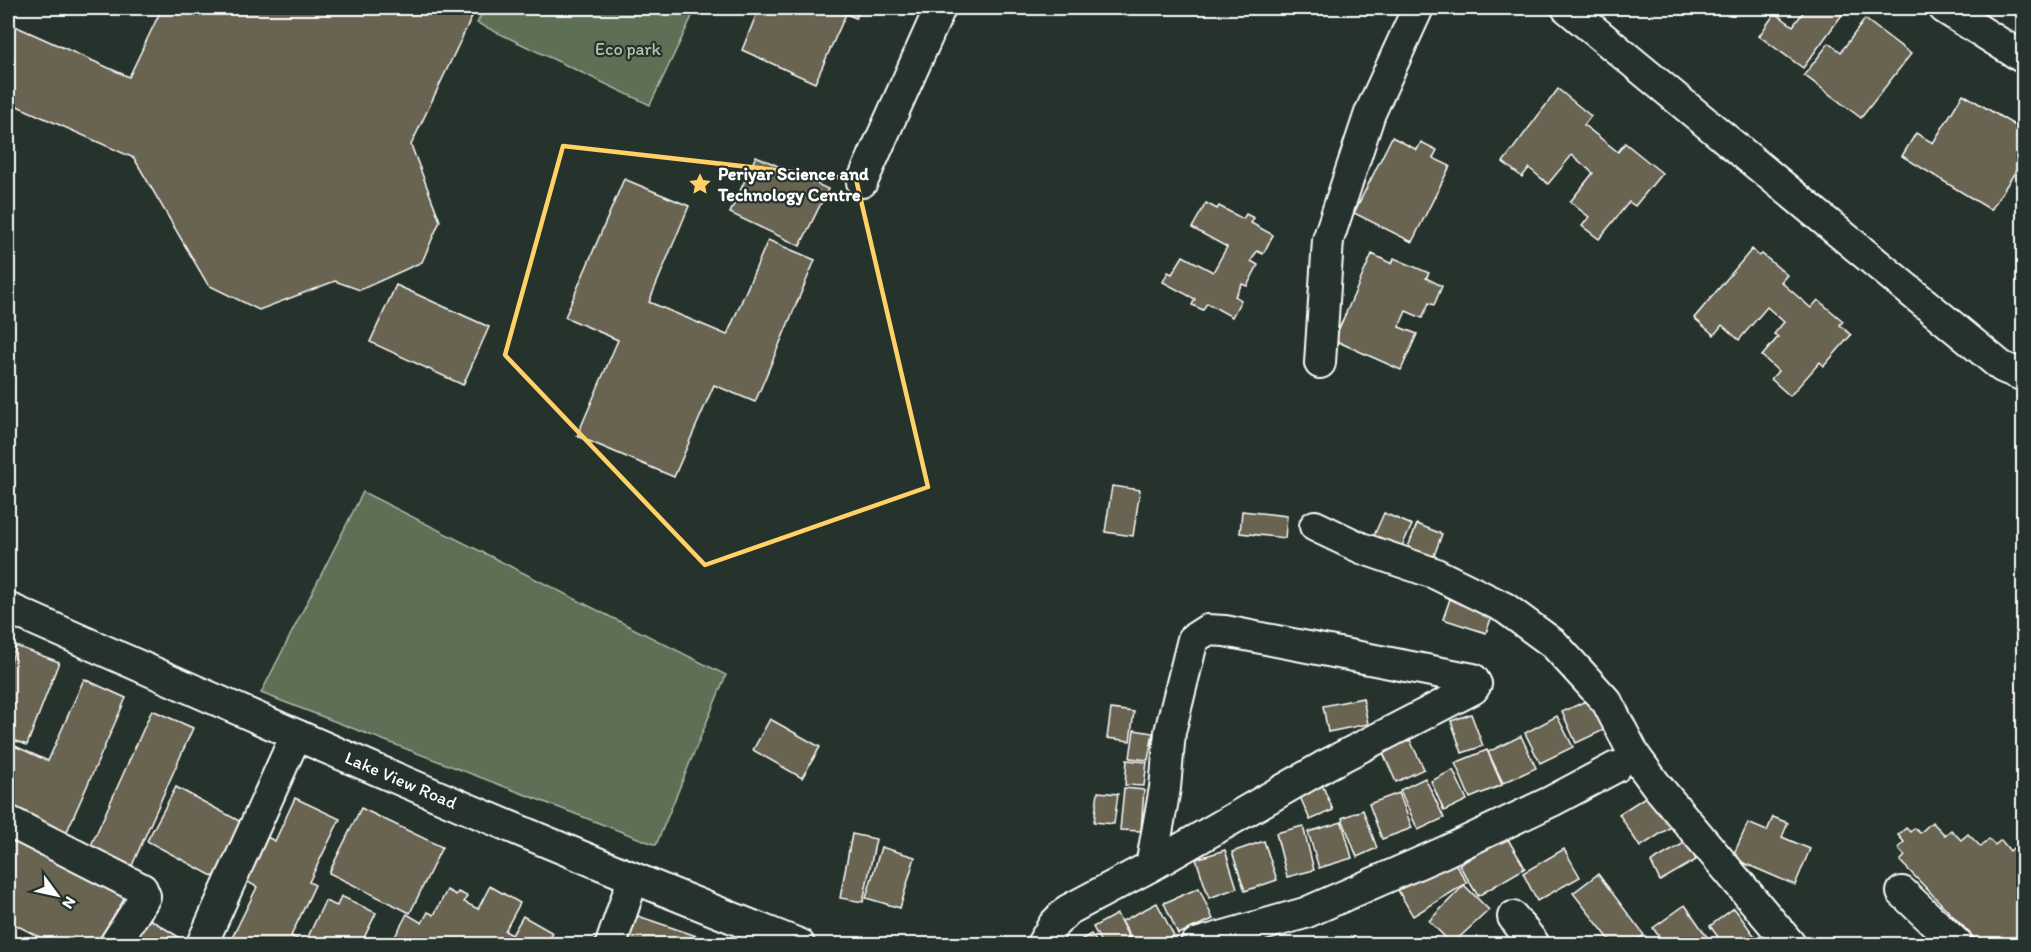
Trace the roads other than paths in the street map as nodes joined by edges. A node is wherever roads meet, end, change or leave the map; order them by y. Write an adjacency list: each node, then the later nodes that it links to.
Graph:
1 (940, 8): 6 (street)
2 (1418, 8): 7 (street)
3 (1567, 8): 8 (street)
4 (1944, 8): 5 (street)
5 (2024, 56)
6 (861, 182)
7 (1320, 363)
8 (2024, 376)
9 (1315, 526): 25 (street)
10 (8, 608): 11 (street, Lake View Road)
11 (296, 735): 15 (street, Lake View Road); 19 (street)
12 (1616, 767): 23 (street)
13 (8, 821): 18 (street)
14 (1151, 866): 14 (street); 22 (street)
15 (633, 879): 20 (street); 21 (street, Lake View Road)
16 (1902, 892): 26 (street)
17 (1513, 917): 24 (street)
18 (115, 945)
19 (202, 945)
20 (611, 945)
21 (799, 945)
22 (1042, 945)
23 (1196, 945)
24 (1534, 945)
25 (1790, 945)
26 (1957, 945)

